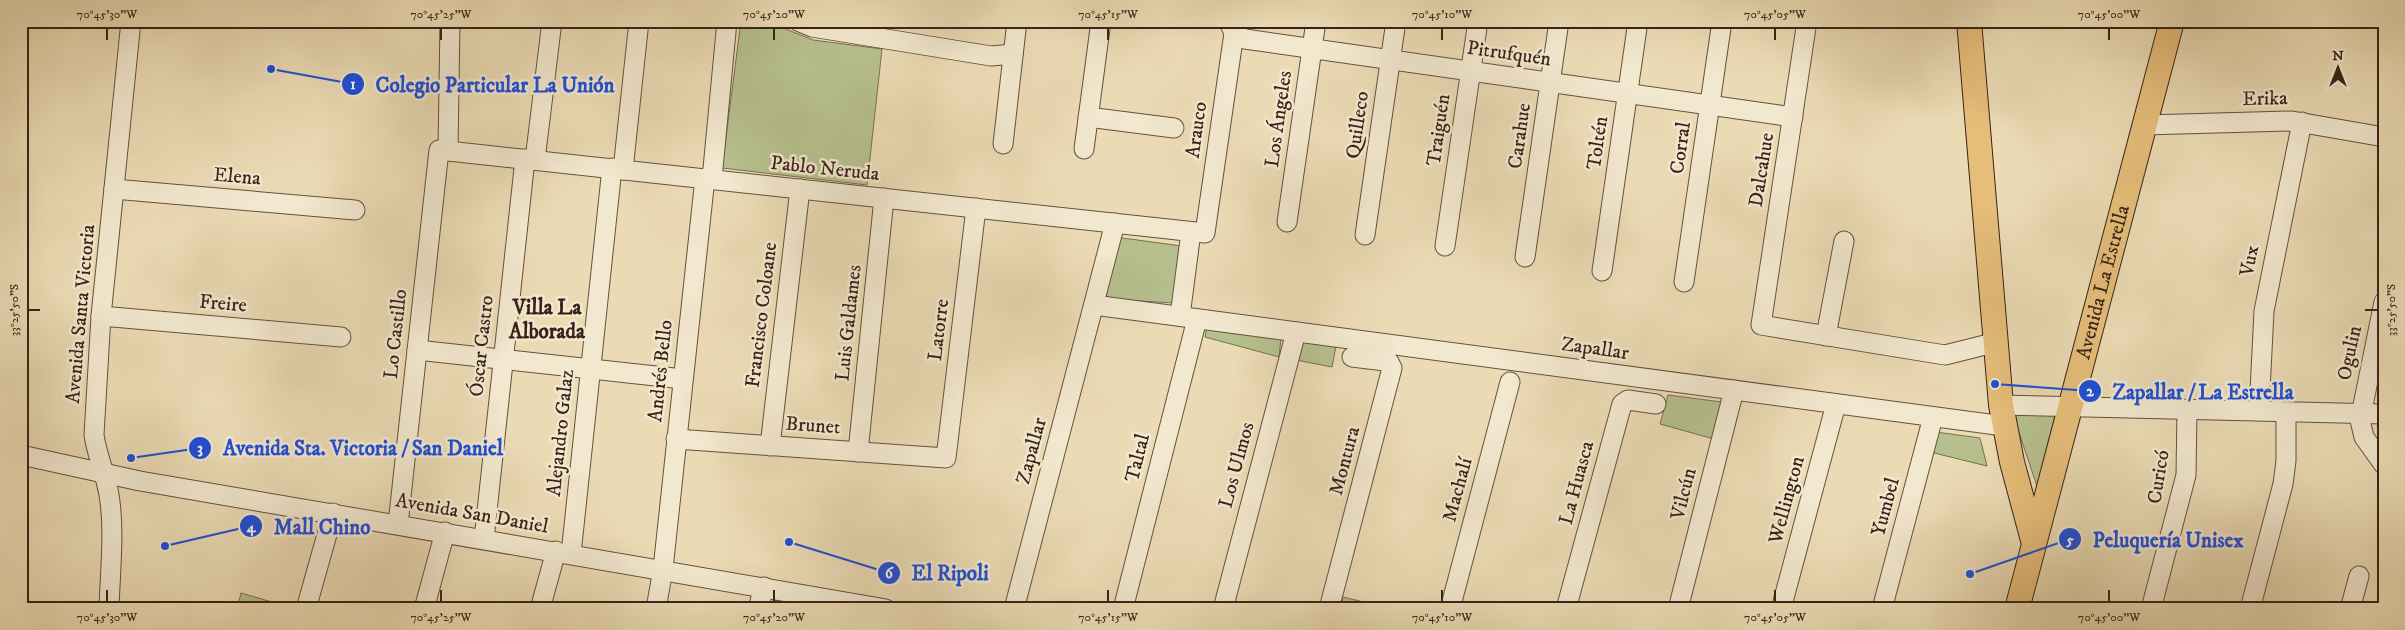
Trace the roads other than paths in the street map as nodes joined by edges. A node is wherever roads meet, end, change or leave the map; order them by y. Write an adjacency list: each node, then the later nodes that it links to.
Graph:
1 (131, 21): 38 (street, Avenida Santa Victoria)
2 (450, 21): 34 (street, Lo Castillo)
3 (552, 21): 35 (street, Óscar Castro)
4 (639, 21): 36 (street, Alejandro Galaz)
5 (727, 21): 37 (street, Andrés Bello)
6 (798, 21): 20 (street)
7 (1017, 21): 20 (street)
8 (1100, 21): 26 (street)
9 (1316, 21): 19 (street, Los Ángeles)
10 (1396, 21): 21 (street, Quilleco)
11 (1478, 21): 22 (street, Traiguén)
12 (1559, 21): 23 (street, Carahue)
13 (1638, 21): 24 (street, Toltén)
14 (1722, 21): 25 (street, Corral)
15 (1807, 21): 27 (street, Dalcahue)
16 (1969, 21): 59 (main road, Avenida La Estrella)
17 (2172, 21): 29 (main road, Avenida La Estrella)
18 (1231, 27): 19 (street, Pitrufquén); 45 (street, Arauco)
19 (1312, 48): 21 (street, Pitrufquén); 43 (street, Los Ángeles)
20 (1013, 54): 32 (street)
21 (1390, 60): 22 (street, Pitrufquén); 46 (street, Quilleco)
22 (1470, 71): 23 (street, Pitrufquén); 48 (street, Traiguén)
23 (1550, 82): 24 (street, Pitrufquén); 49 (street, Carahue)
24 (1628, 93): 25 (street, Pitrufquén); 50 (street, Toltén)
25 (1710, 105): 27 (street, Pitrufquén); 51 (street, Corral)
26 (1088, 117): 30 (street); 33 (street)
27 (1793, 117): 57 (street, Dalcahue)
28 (2302, 122): 29 (street, Erika); 31 (street, Erika); 71 (street, Vux)
29 (2145, 125): 69 (main road, Avenida La Estrella)
30 (1174, 128)
31 (2384, 137)
32 (1003, 144)
33 (1084, 149)
34 (444, 150): 35 (street, Pablo Neruda); 60 (street, Lo Castillo)
35 (530, 159): 36 (street, Pablo Neruda); 62 (street, Óscar Castro)
36 (618, 169): 37 (street, Pablo Neruda); 63 (street, Alejandro Galaz)
37 (708, 179): 39 (street, Pablo Neruda); 64 (street, Andrés Bello)
38 (114, 189): 42 (street, Elena); 54 (street, Avenida Santa Victoria)
39 (800, 189): 40 (street, Pablo Neruda); 78 (street, Francisco Coloane)
40 (884, 198): 41 (street, Pablo Neruda); 79 (street, Luis Galdames)
41 (976, 208): 44 (street, Pablo Neruda); 81 (street, Latorre)
42 (355, 210)
43 (1287, 222)
44 (1115, 224): 45 (street, Pablo Neruda); 53 (street, Zapallar)
45 (1198, 232): 55 (street)
46 (1365, 236)
47 (1844, 242): 57 (street)
48 (1446, 246)
49 (1525, 257)
50 (1602, 271)
51 (1684, 282)
52 (2384, 302): 73 (street, Ogulin)
53 (1094, 305): 55 (street, Zapallar); 101 (street, Zapallar)
54 (102, 316): 58 (street, Freire); 83 (street, Avenida Santa Victoria)
55 (1188, 317): 56 (street, Zapallar); 102 (street, Taltal)
56 (1296, 332): 66 (street, Zapallar); 103 (street, Los Ulmos)
57 (1826, 336): 59 (street)
58 (341, 337)
59 (1997, 342): 75 (main road, Avenida La Estrella)
60 (417, 350): 62 (street); 85 (street, Lo Castillo)
61 (1352, 357): 104 (street, Montura)
62 (503, 360): 63 (street); 87 (street, Óscar Castro)
63 (591, 369): 64 (street); 89 (street, Alejandro Galaz)
64 (683, 379): 77 (street, Andrés Bello)
65 (1510, 382): 105 (street, Machalí)
66 (1734, 390): 68 (street, Zapallar); 107 (street, Vilcún)
67 (1656, 404): 106 (street, La Huasca)
68 (1836, 404): 76 (street, Zapallar); 108 (street, Wellington)
69 (2071, 407): 70 (street, Zapallar); 75 (street, Zapallar); 88 (main road, Avenida La Estrella)
70 (2187, 410): 71 (street, Zapallar); 111 (street, Curicó)
71 (2259, 411): 72 (street, Zapallar)
72 (2286, 412): 73 (street, Zapallar); 112 (street)
73 (2360, 414): 74 (street, Zapallar); 82 (street)
74 (2384, 414)
75 (2002, 416): 76 (street, Zapallar); 88 (main road, Avenida La Estrella)
76 (1934, 417): 109 (street, Yumbel)
77 (676, 439): 78 (street, Brunet); 90 (street, Andrés Bello)
78 (770, 446): 79 (street, Brunet)
79 (858, 452): 81 (street, Brunet)
80 (21, 455): 83 (street, Avenida San Daniel)
81 (946, 458)
82 (2384, 465)
83 (103, 473): 84 (street, Avenida San Daniel); 94 (street, Avenida Santa Victoria)
84 (333, 513): 85 (street, Avenida San Daniel); 95 (street)
85 (398, 524): 86 (street, Avenida San Daniel)
86 (445, 532): 87 (street, Avenida San Daniel); 96 (street)
87 (484, 539): 89 (street, Avenida San Daniel)
88 (2034, 544): 110 (main road, Avenida La Estrella)
89 (564, 552): 90 (street, Avenida San Daniel); 97 (street, Alejandro Galaz)
90 (663, 569): 92 (street, Avenida San Daniel); 98 (street, Andrés Bello)
91 (2359, 576): 113 (street)
92 (764, 587): 93 (street, Avenida San Daniel); 99 (street)
93 (862, 607): 100 (street, Avenida San Daniel)
94 (109, 609)
95 (306, 609)
96 (424, 609)
97 (540, 609)
98 (656, 609)
99 (758, 609)
100 (886, 609)
101 (1014, 609)
102 (1123, 609)
103 (1223, 609)
104 (1330, 609)
105 (1450, 609)
106 (1566, 609)
107 (1678, 609)
108 (1781, 609)
109 (1882, 609)
110 (2017, 609)
111 (2151, 609)
112 (2250, 609)
113 (2350, 609)

